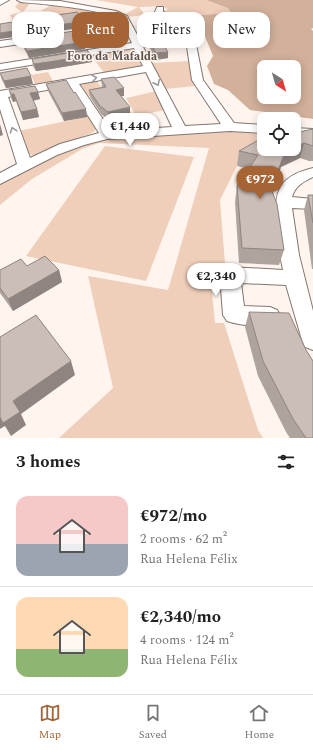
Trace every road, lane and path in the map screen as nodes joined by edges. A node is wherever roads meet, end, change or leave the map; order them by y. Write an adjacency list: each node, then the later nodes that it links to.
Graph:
1 (5, 0): 3 (street)
2 (21, 0): 5 (street)
3 (0, 3)
4 (160, 9): 6 (street)
5 (101, 12)
6 (159, 12)
7 (129, 26): 11 (street)
8 (72, 33): 9 (street)
9 (68, 34)
10 (12, 42): 12 (street)
11 (137, 43)
12 (0, 44)
13 (137, 45): 16 (street)
14 (140, 48): 17 (street)
15 (193, 48): 20 (street)
16 (0, 67)
17 (150, 68): 18 (street, one-way to 17); 22 (street, one-way to 22)
18 (72, 82): 19 (street); 25 (street)
19 (1, 94): 26 (street, one-way to 19)
20 (230, 127): 21 (street); 22 (street)
21 (257, 129)
22 (180, 130): 25 (street)
23 (301, 132): 24 (street)
24 (313, 133)
25 (107, 135): 26 (street)
26 (25, 165): 28 (street)
27 (313, 172): 29 (street)
28 (0, 179)
29 (283, 202): 30 (street); 31 (street)
30 (313, 204)
31 (294, 278): 32 (street); 32 (street)
32 (304, 318): 33 (street)
33 (313, 340)

